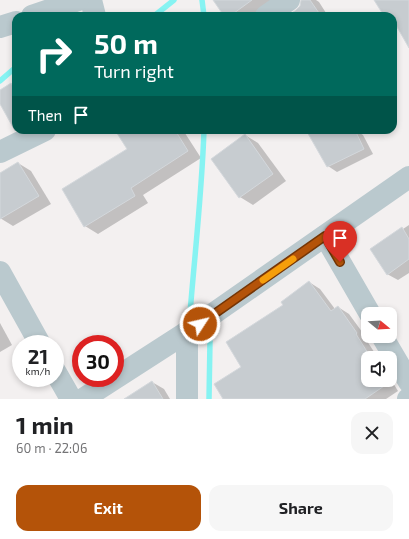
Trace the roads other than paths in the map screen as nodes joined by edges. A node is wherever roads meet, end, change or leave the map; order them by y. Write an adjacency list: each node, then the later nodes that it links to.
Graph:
1 (78, 0): 4 (street)
2 (91, 0): 5 (street)
3 (289, 0): 6 (street)
4 (44, 12)
5 (94, 12)
6 (272, 12)
7 (12, 23): 8 (street)
8 (0, 27)
9 (37, 134): 10 (street)
10 (0, 152)
11 (409, 177): 12 (street)
12 (325, 236): 14 (street); 15 (street)
13 (0, 272): 16 (street)
14 (366, 307)
15 (187, 332): 21 (street); 22 (street)
16 (35, 335)
17 (386, 343): 18 (street)
18 (409, 382)
19 (64, 387): 20 (street)
20 (71, 399)
21 (84, 399)
22 (187, 399)

